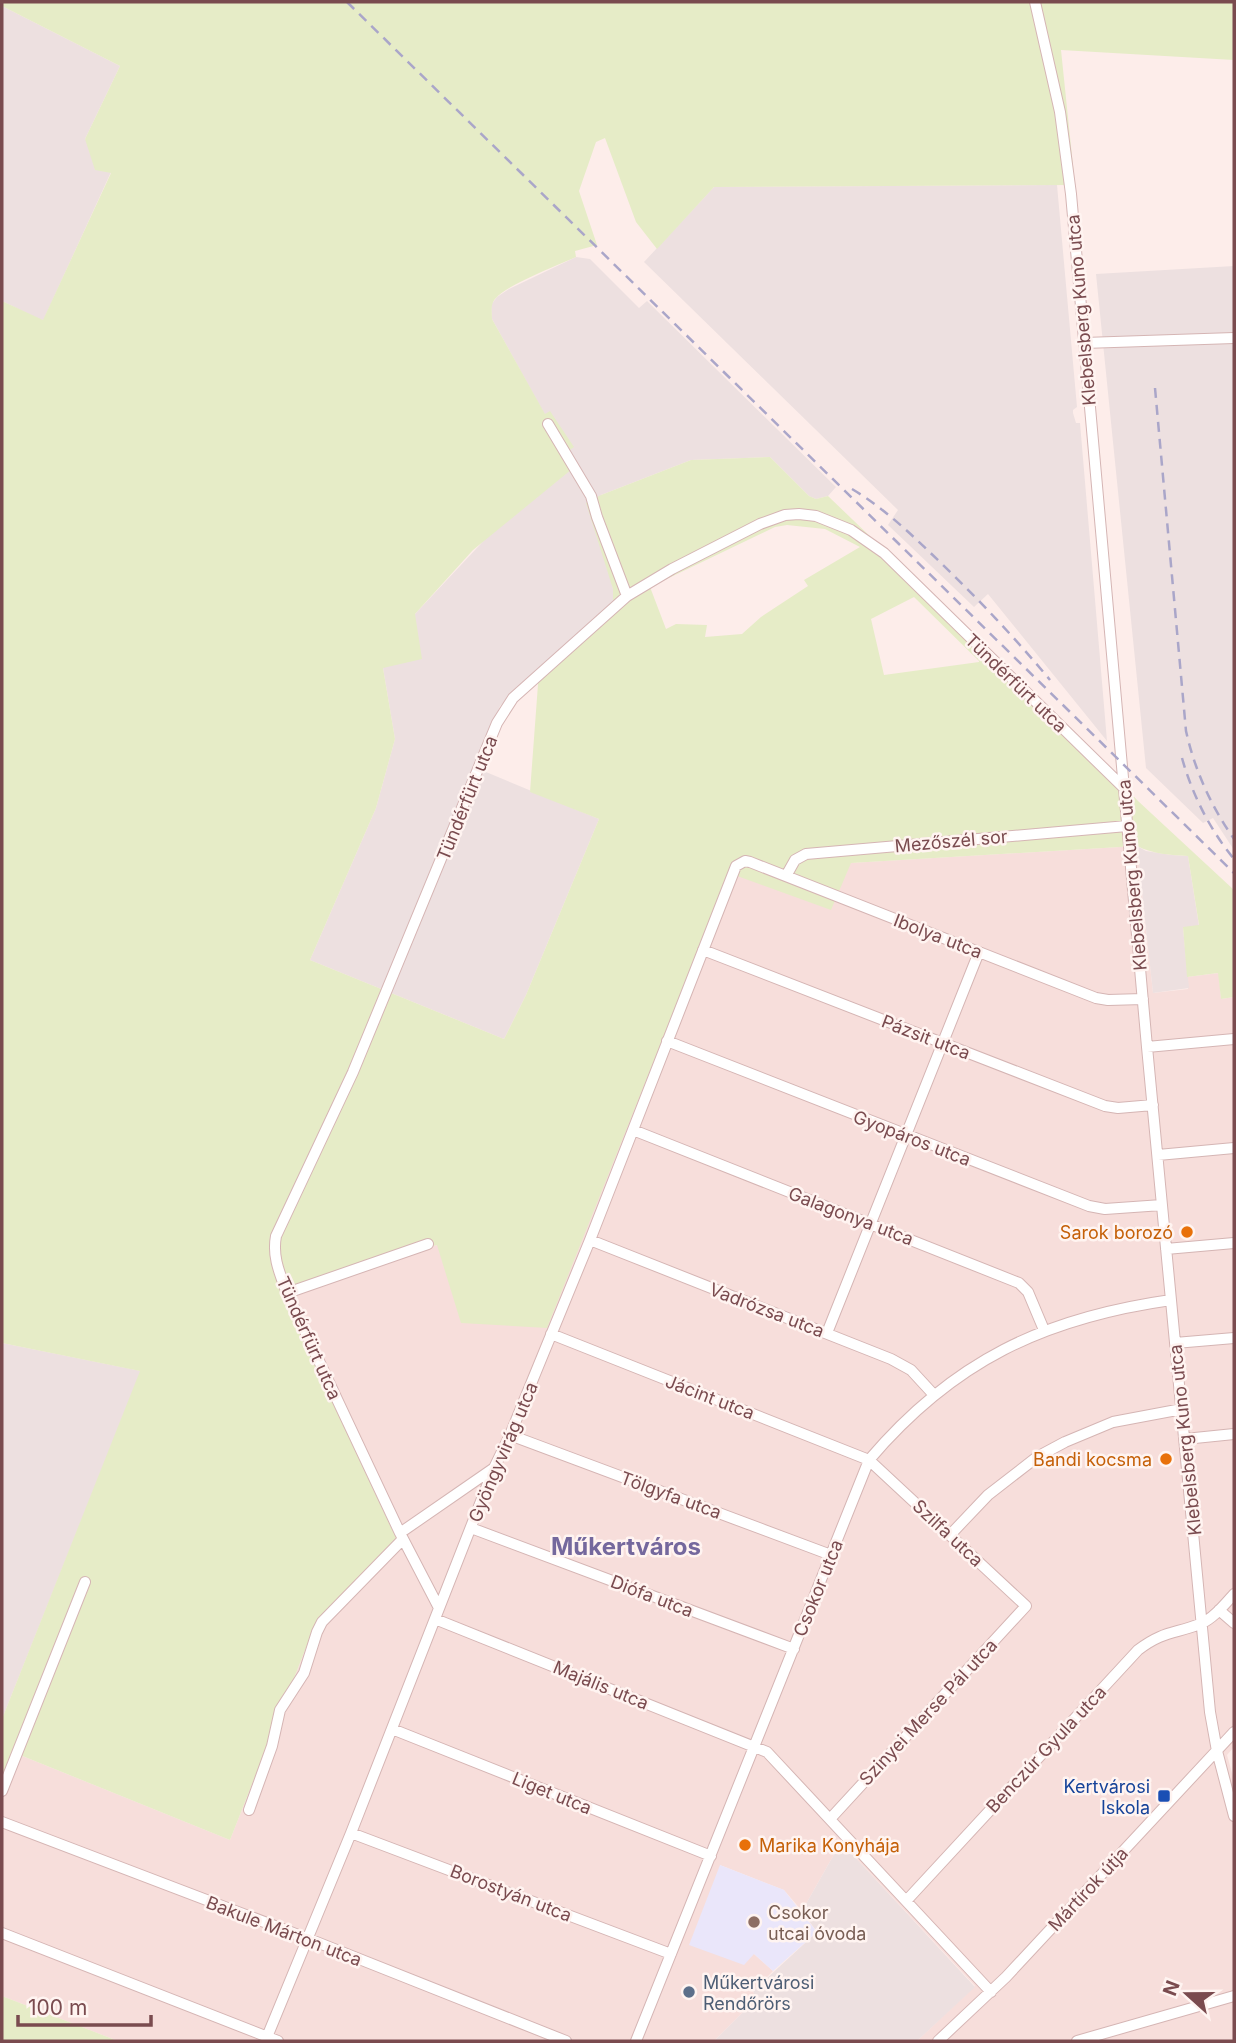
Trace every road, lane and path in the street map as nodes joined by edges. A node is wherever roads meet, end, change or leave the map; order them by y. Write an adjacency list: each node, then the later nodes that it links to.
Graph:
1 (1035, 2): 3 (street, Klebelsberg Kuno utca)
2 (1234, 338): 3 (street)
3 (1084, 343): 6 (street, Klebelsberg Kuno utca)
4 (548, 424): 5 (street)
5 (627, 596): 6 (street, Tündérfürt utca); 28 (street, Tündérfürt utca)
6 (1125, 789): 7 (street, Klebelsberg Kuno utca)
7 (1127, 826): 9 (street, Mezőszél sor); 12 (street, Klebelsberg Kuno utca)
8 (736, 866): 9 (street, Ibolya utca); 10 (street, Gyöngyvirág utca)
9 (786, 876): 11 (street, Ibolya utca)
10 (703, 950): 14 (street, Gyöngyvirág utca); 15 (street, Pázsit utca)
11 (979, 952): 12 (street, Ibolya utca); 15 (street)
12 (1143, 999): 16 (street, Klebelsberg Kuno utca)
13 (1234, 1039): 16 (street)
14 (667, 1041): 18 (street, Gyöngyvirág utca); 19 (street, Gyopáros utca)
15 (943, 1043): 17 (street, Pázsit utca); 19 (street)
16 (1147, 1047): 17 (street, Klebelsberg Kuno utca)
17 (1153, 1105): 21 (street, Klebelsberg Kuno utca)
18 (633, 1130): 23 (street, Galagonya utca); 24 (street, Gyöngyvirág utca)
19 (905, 1136): 22 (street, Gyopáros utca); 23 (street)
20 (1234, 1148): 21 (street)
21 (1158, 1155): 22 (street, Klebelsberg Kuno utca)
22 (1162, 1205): 27 (street, Klebelsberg Kuno utca)
23 (871, 1224): 30 (street, Galagonya utca); 32 (street)
24 (590, 1241): 31 (street, Gyöngyvirág utca); 32 (street, Vadrózsa utca)
25 (1234, 1243): 27 (street)
26 (428, 1244): 28 (street)
27 (1166, 1250): 29 (street, Klebelsberg Kuno utca)
28 (287, 1293): 44 (street, Tündérfürt utca)
29 (1171, 1300): 30 (street, Csokor utca); 34 (street, Klebelsberg Kuno utca)
30 (1044, 1330): 35 (street, Csokor utca)
31 (551, 1334): 38 (street, Gyöngyvirág utca); 40 (street, Jácint utca)
32 (827, 1334): 35 (street, Vadrózsa utca)
33 (1234, 1338): 34 (street)
34 (1175, 1343): 36 (street, Klebelsberg Kuno utca)
35 (934, 1395): 40 (street, Csokor utca)
36 (1182, 1409): 39 (street, Klebelsberg Kuno utca); 43 (street)
37 (1234, 1434): 39 (street)
38 (510, 1435): 41 (street, Gyöngyvirág utca); 45 (street, Tölgyfa utca)
39 (1185, 1439): 53 (street, Klebelsberg Kuno utca)
40 (869, 1460): 43 (street, Szilfa utca); 45 (street, Csokor utca)
41 (494, 1468): 42 (street, Gyöngyvirág utca); 44 (street)
42 (471, 1528): 49 (street, Gyöngyvirág utca); 54 (street, Diófa utca)
43 (950, 1535): 48 (street, Szilfa utca)
44 (401, 1536): 49 (street, Tündérfürt utca); 60 (street)
45 (831, 1555): 54 (street, Csokor utca)
46 (85, 1582): 59 (street)
47 (1234, 1594): 50 (street)
48 (1026, 1606): 62 (street, Szinyei Merse Pál utca)
49 (439, 1608): 51 (street, Gyöngyvirág utca)
50 (1219, 1610): 52 (street); 53 (street)
51 (435, 1619): 55 (street, Gyöngyvirág utca); 57 (street, Majális utca)
52 (1234, 1623)
53 (1203, 1624): 58 (street, Klebelsberg Kuno utca); 66 (street, Benczúr Gyula utca)
54 (794, 1649): 57 (street, Csokor utca)
55 (392, 1729): 64 (street, Gyöngyvirág utca); 65 (street, Liget utca)
56 (1234, 1732): 58 (street, Mártírok útja)
57 (755, 1747): 62 (street, Majális utca); 65 (street, Csokor utca)
58 (1217, 1751): 61 (street, Klebelsberg Kuno utca); 70 (street, Mártírok útja)
59 (2, 1791)
60 (249, 1810)
61 (1234, 1816)
62 (830, 1819): 66 (street)
63 (2, 1822): 68 (street, Bakule Márton utca)
64 (351, 1833): 68 (street, Gyöngyvirág utca); 69 (street, Borostyán utca)
65 (711, 1856): 69 (street, Csokor utca)
66 (907, 1900): 70 (street)
67 (2, 1933): 72 (street)
68 (309, 1940): 72 (street, Gyöngyvirág utca); 75 (street, Bakule Márton utca)
69 (671, 1954): 76 (street, Csokor utca)
70 (991, 1992): 73 (street, Mártírok útja)
71 (1234, 1996): 78 (street)
72 (267, 2037): 74 (street)
73 (950, 2037): 77 (street, Mártírok útja)
74 (278, 2041)
75 (566, 2041)
76 (636, 2041)
77 (938, 2041)
78 (1077, 2041)

